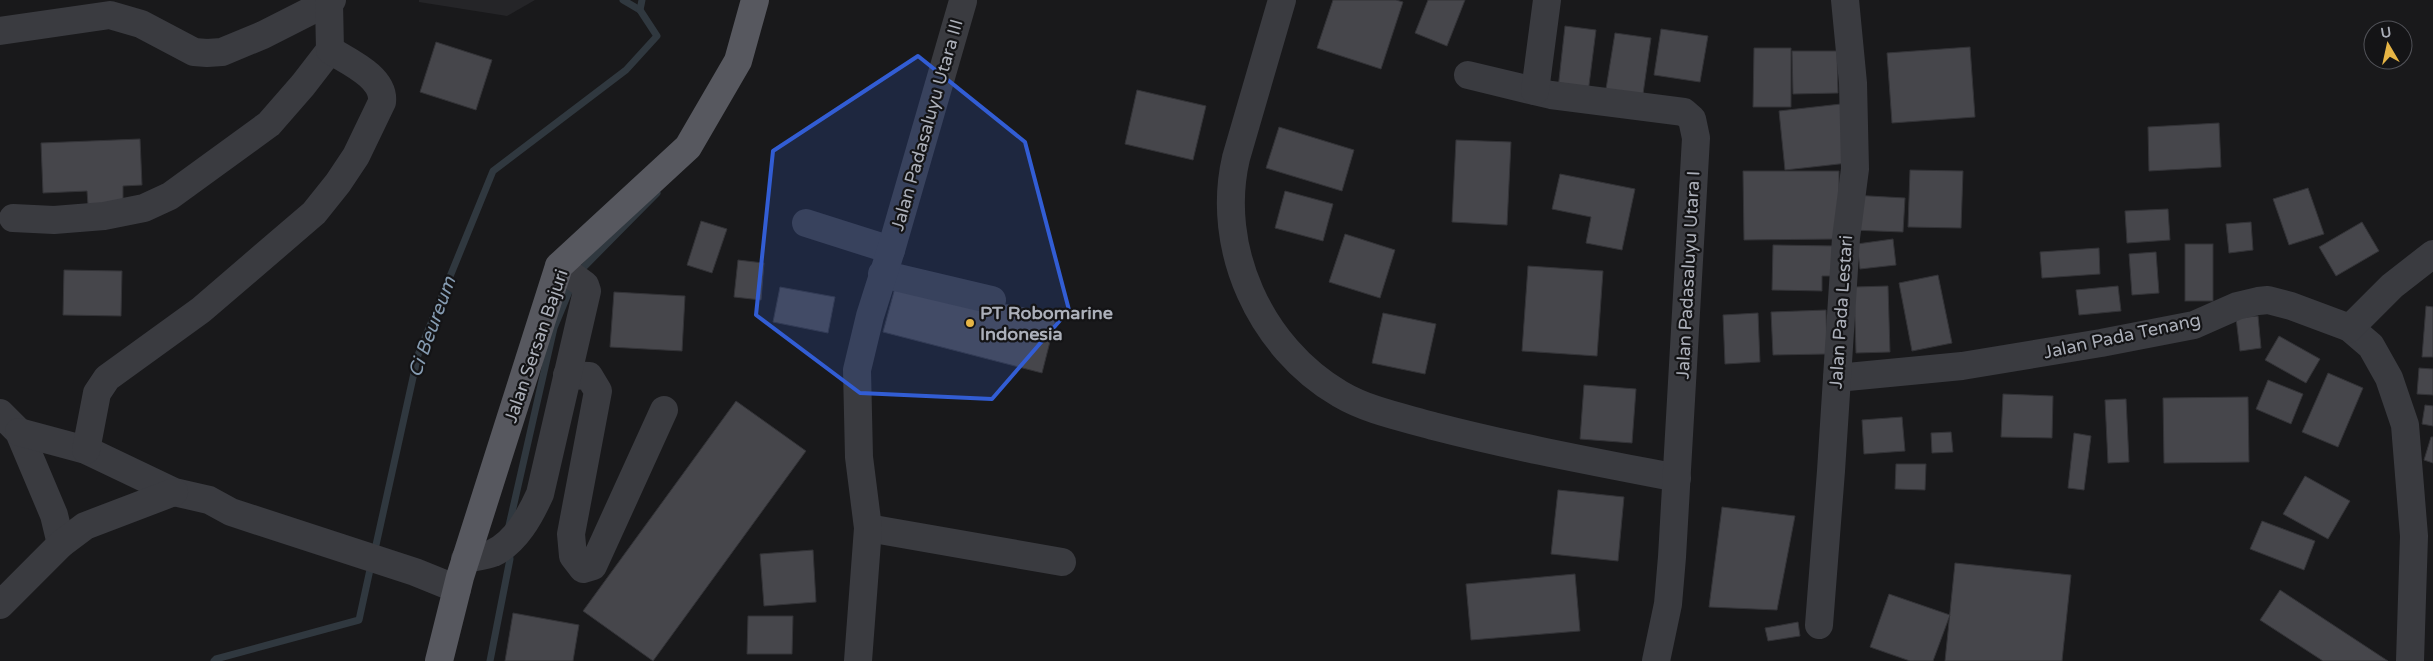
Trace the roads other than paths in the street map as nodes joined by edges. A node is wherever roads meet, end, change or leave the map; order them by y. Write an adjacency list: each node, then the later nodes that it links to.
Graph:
1 (755, 0): 15 (main road, Jalan Sersan Bajuri)
2 (1282, 0): 24 (street)
3 (1547, 0): 10 (street)
4 (1845, 0): 19 (street, Jalan Pada Lestari)
5 (963, 1): 14 (street, Jalan Padasaluyu Utara III)
6 (330, 2): 7 (street); 8 (street)
7 (0, 31)
8 (330, 50): 11 (street); 23 (street)
9 (1468, 75): 10 (street, Jalan Padasaluyu Utara I)
10 (1536, 91): 24 (street, Jalan Padasaluyu Utara I)
11 (14, 218)
12 (806, 222): 14 (street, Jalan Padasaluyu Utara III)
13 (2433, 254): 17 (street)
14 (887, 262): 16 (street, Jalan Padasaluyu Utara III); 26 (street, Jalan Padasaluyu Utara III)
15 (569, 274): 18 (street); 29 (main road, Jalan Sersan Bajuri)
16 (992, 300)
17 (2350, 328): 19 (street, Jalan Pada Tenang); 35 (street, Jalan Pada Tenang)
18 (567, 374): 20 (street); 29 (street)
19 (1837, 378): 31 (street, Jalan Pada Lestari)
20 (664, 410)
21 (0, 413): 22 (street)
22 (19, 432): 23 (street); 27 (street)
23 (86, 450): 25 (street)
24 (1678, 478): 34 (street, Jalan Padasaluyu Utara I)
25 (174, 492): 27 (street); 29 (street)
26 (868, 528): 28 (street); 33 (street, Jalan Padasaluyu Utara III)
27 (60, 544): 30 (street)
28 (1062, 562)
29 (461, 575): 32 (main road, Jalan Sersan Bajuri)
30 (0, 605)
31 (1819, 625)
32 (439, 661)
33 (858, 661)
34 (1656, 661)
35 (2410, 661)

